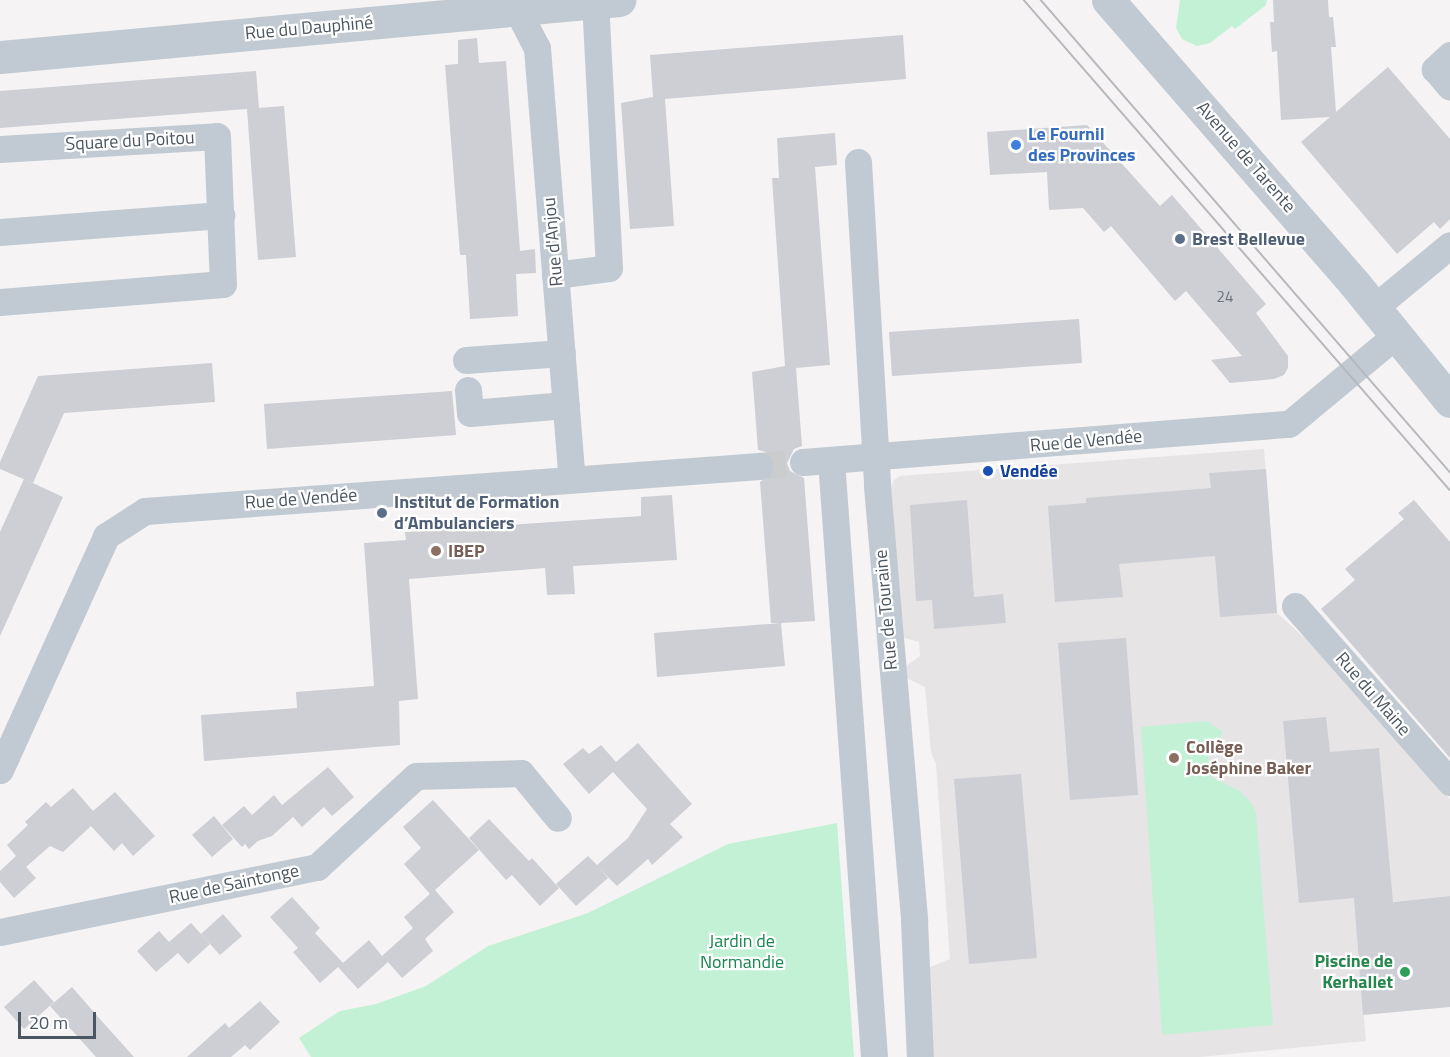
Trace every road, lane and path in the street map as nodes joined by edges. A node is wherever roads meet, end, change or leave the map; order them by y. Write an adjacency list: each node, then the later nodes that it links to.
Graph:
1 (1108, 0): 12 (street, Avenue de Tarente)
2 (607, 1): 3 (street, Rue du Dauphiné); 10 (street)
3 (515, 4): 4 (street, Rue du Dauphiné); 10 (street, Rue d'Anjou)
4 (0, 57)
5 (0, 149): 7 (street, Square du Poitou)
6 (858, 162): 19 (street, Rue de Touraine)
7 (221, 215): 8 (street); 11 (street, Square du Poitou)
8 (0, 232)
9 (1450, 245): 12 (street)
10 (555, 275): 14 (street, Rue d'Anjou)
11 (0, 302)
12 (1375, 307): 13 (street, Avenue de Tarente)
13 (1396, 334): 17 (street, Avenue de Tarente); 19 (street, Rue de Vendée)
14 (561, 353): 15 (street); 18 (street, Rue d'Anjou)
15 (466, 360)
16 (468, 390): 18 (street)
17 (1450, 401)
18 (566, 405): 23 (street, Rue d'Anjou)
19 (875, 456): 20 (street, Rue de Vendée); 30 (street, Rue de Touraine)
20 (831, 460): 21 (street, Rue de Vendée); 29 (street)
21 (803, 462)
22 (759, 466): 23 (street, Rue de Vendée)
23 (572, 480): 25 (street, Rue de Vendée)
24 (1295, 606): 26 (street, Rue du Maine)
25 (0, 770)
26 (1450, 783)
27 (558, 818): 28 (street, Rue de Saintonge)
28 (0, 932)
29 (874, 1057)
30 (920, 1057)

